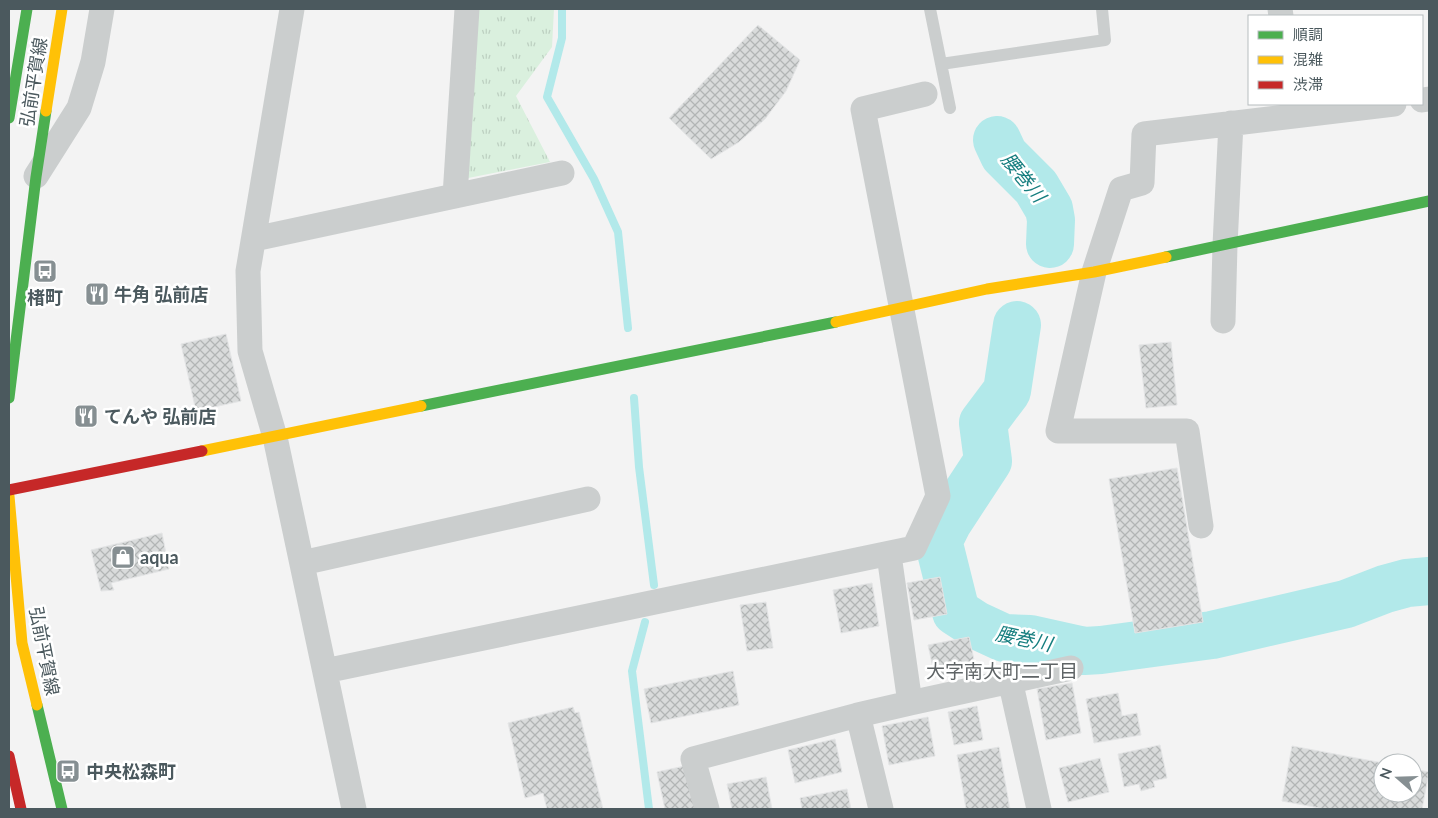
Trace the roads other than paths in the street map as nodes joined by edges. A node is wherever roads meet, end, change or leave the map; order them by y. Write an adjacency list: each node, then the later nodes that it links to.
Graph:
1 (27, 9): 13 (street, 弘前平賀線)
2 (62, 9): 16 (street, 弘前平賀線)
3 (102, 9): 16 (street)
4 (292, 9): 19 (street)
5 (468, 9): 17 (street)
6 (930, 9): 8 (lane)
7 (1102, 9): 8 (lane)
8 (941, 64): 11 (lane)
9 (925, 94): 22 (street)
10 (1378, 105): 12 (street)
11 (950, 108)
12 (1295, 110): 14 (street)
13 (9, 118)
14 (1231, 123): 20 (street); 21 (street)
15 (562, 173): 17 (street)
16 (36, 177): 24 (street, 弘前平賀線)
17 (454, 196): 19 (street)
18 (1429, 201): 20 (street)
19 (254, 239): 25 (street)
20 (1225, 245): 21 (street); 23 (street)
21 (1094, 272): 22 (street); 29 (street)
22 (901, 309): 25 (street); 30 (street)
23 (1223, 321)
24 (9, 398)
25 (275, 436): 26 (street); 31 (street)
26 (9, 490)
27 (9, 496): 39 (street, 弘前平賀線)
28 (588, 499): 31 (street)
29 (1201, 526)
30 (888, 555): 33 (street); 35 (street)
31 (302, 562): 33 (street)
32 (1071, 668): 34 (street)
33 (325, 671): 40 (street)
34 (1010, 680): 35 (street); 43 (street)
35 (910, 703): 36 (street)
36 (858, 715): 41 (street); 42 (street)
37 (9, 756): 38 (street)
38 (21, 809)
39 (62, 809)
40 (354, 809)
41 (707, 809)
42 (881, 809)
43 (1039, 809)

